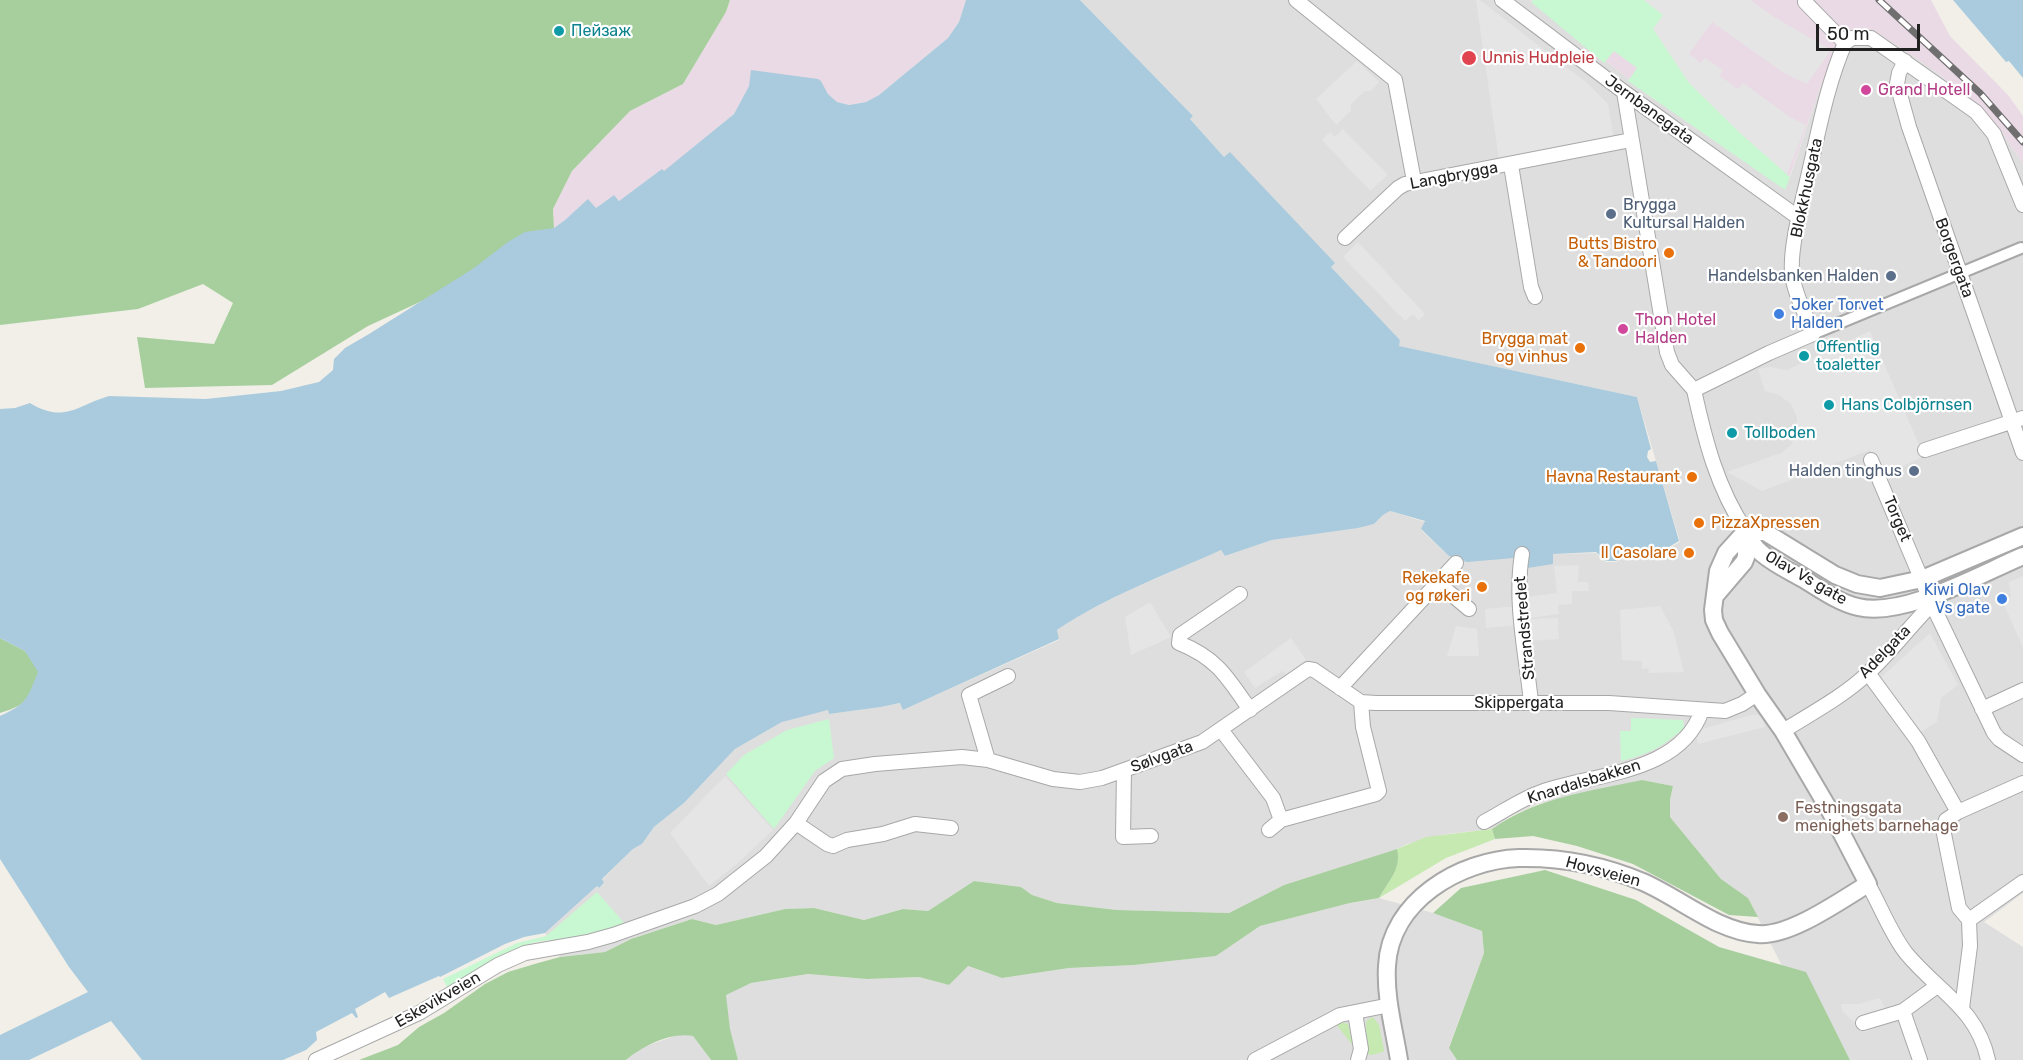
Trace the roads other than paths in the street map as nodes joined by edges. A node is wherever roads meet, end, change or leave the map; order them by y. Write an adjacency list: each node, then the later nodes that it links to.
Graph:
1 (1296, 0): 9 (street)
2 (1502, 0): 6 (street, Jernbanegata)
3 (1805, 2): 4 (street)
4 (1845, 43): 5 (street); 11 (street, Blokkhusgata)
5 (1905, 61): 10 (street); 14 (street, Borgergata)
6 (1624, 92): 7 (street); 11 (street, Jernbanegata)
7 (1630, 140): 8 (street, Langbrygga); 17 (street)
8 (1511, 165): 9 (street, Langbrygga); 15 (street, Langbrygga)
9 (1414, 181): 12 (street, Langbrygga)
10 (2023, 205)
11 (1799, 218): 16 (street, Blokkhusgata)
12 (1345, 238)
13 (2021, 248): 14 (street)
14 (1960, 273): 16 (street); 18 (street, Borgergata)
15 (1535, 297)
16 (1813, 334): 17 (street)
17 (1694, 390): 22 (street)
18 (2018, 420): 19 (street); 20 (street, Borgergata)
19 (1925, 450)
20 (2023, 453)
21 (1871, 460): 27 (street, Torget)
22 (1746, 531): 27 (street, Olav Vs gate); 30 (street, Olav Vs gate); 37 (street)
23 (2023, 536): 27 (street, Olav Vs gate)
24 (1522, 554): 39 (street, Strandstredet)
25 (2023, 556): 30 (street, Olav Vs gate)
26 (1456, 563): 28 (street)
27 (1922, 579): 30 (street)
28 (1438, 583): 31 (street); 35 (street)
29 (1240, 594): 40 (street)
30 (1931, 600): 33 (street, Adelgata); 42 (street)
31 (1469, 609)
32 (1314, 670): 35 (street, Skippergata); 40 (street, Sølvgata)
33 (1868, 673): 44 (street, Adelgata); 49 (street)
34 (1008, 676): 46 (street)
35 (1340, 688): 38 (street, Skippergata)
36 (2023, 690): 42 (street)
37 (1757, 694): 41 (street, Skippergata); 44 (street)
38 (1362, 702): 39 (street, Skippergata); 50 (street)
39 (1531, 702): 41 (street, Skippergata)
40 (1250, 710): 43 (street, Sølvgata)
41 (1702, 710): 51 (street, Knardalsbakken)
42 (1982, 710): 45 (street)
43 (1222, 730): 47 (street, Sølvgata); 50 (street)
44 (1783, 730): 57 (street)
45 (2023, 755)
46 (988, 760): 47 (street, Sølvgata); 52 (street, Sølvgata)
47 (1124, 770): 55 (street)
48 (2023, 783): 49 (street)
49 (1958, 812): 58 (street)
50 (1281, 820): 54 (street)
51 (1484, 822)
52 (796, 823): 53 (street); 65 (street, Eskevikveien)
53 (951, 828)
54 (1269, 830)
55 (1151, 836)
56 (2023, 882): 58 (street)
57 (1868, 884): 59 (street); 60 (street, Hovsveien)
58 (1969, 920): 61 (street)
59 (1937, 986): 61 (street); 62 (street)
60 (1390, 1005): 63 (street); 68 (street, Hovsveien)
61 (1962, 1008): 70 (street)
62 (1903, 1011): 64 (street); 69 (street)
63 (1355, 1012): 66 (street); 67 (street)
64 (1863, 1023)
65 (316, 1060)
66 (1255, 1060)
67 (1358, 1060)
68 (1399, 1060)
69 (1920, 1060)
70 (1988, 1060)

